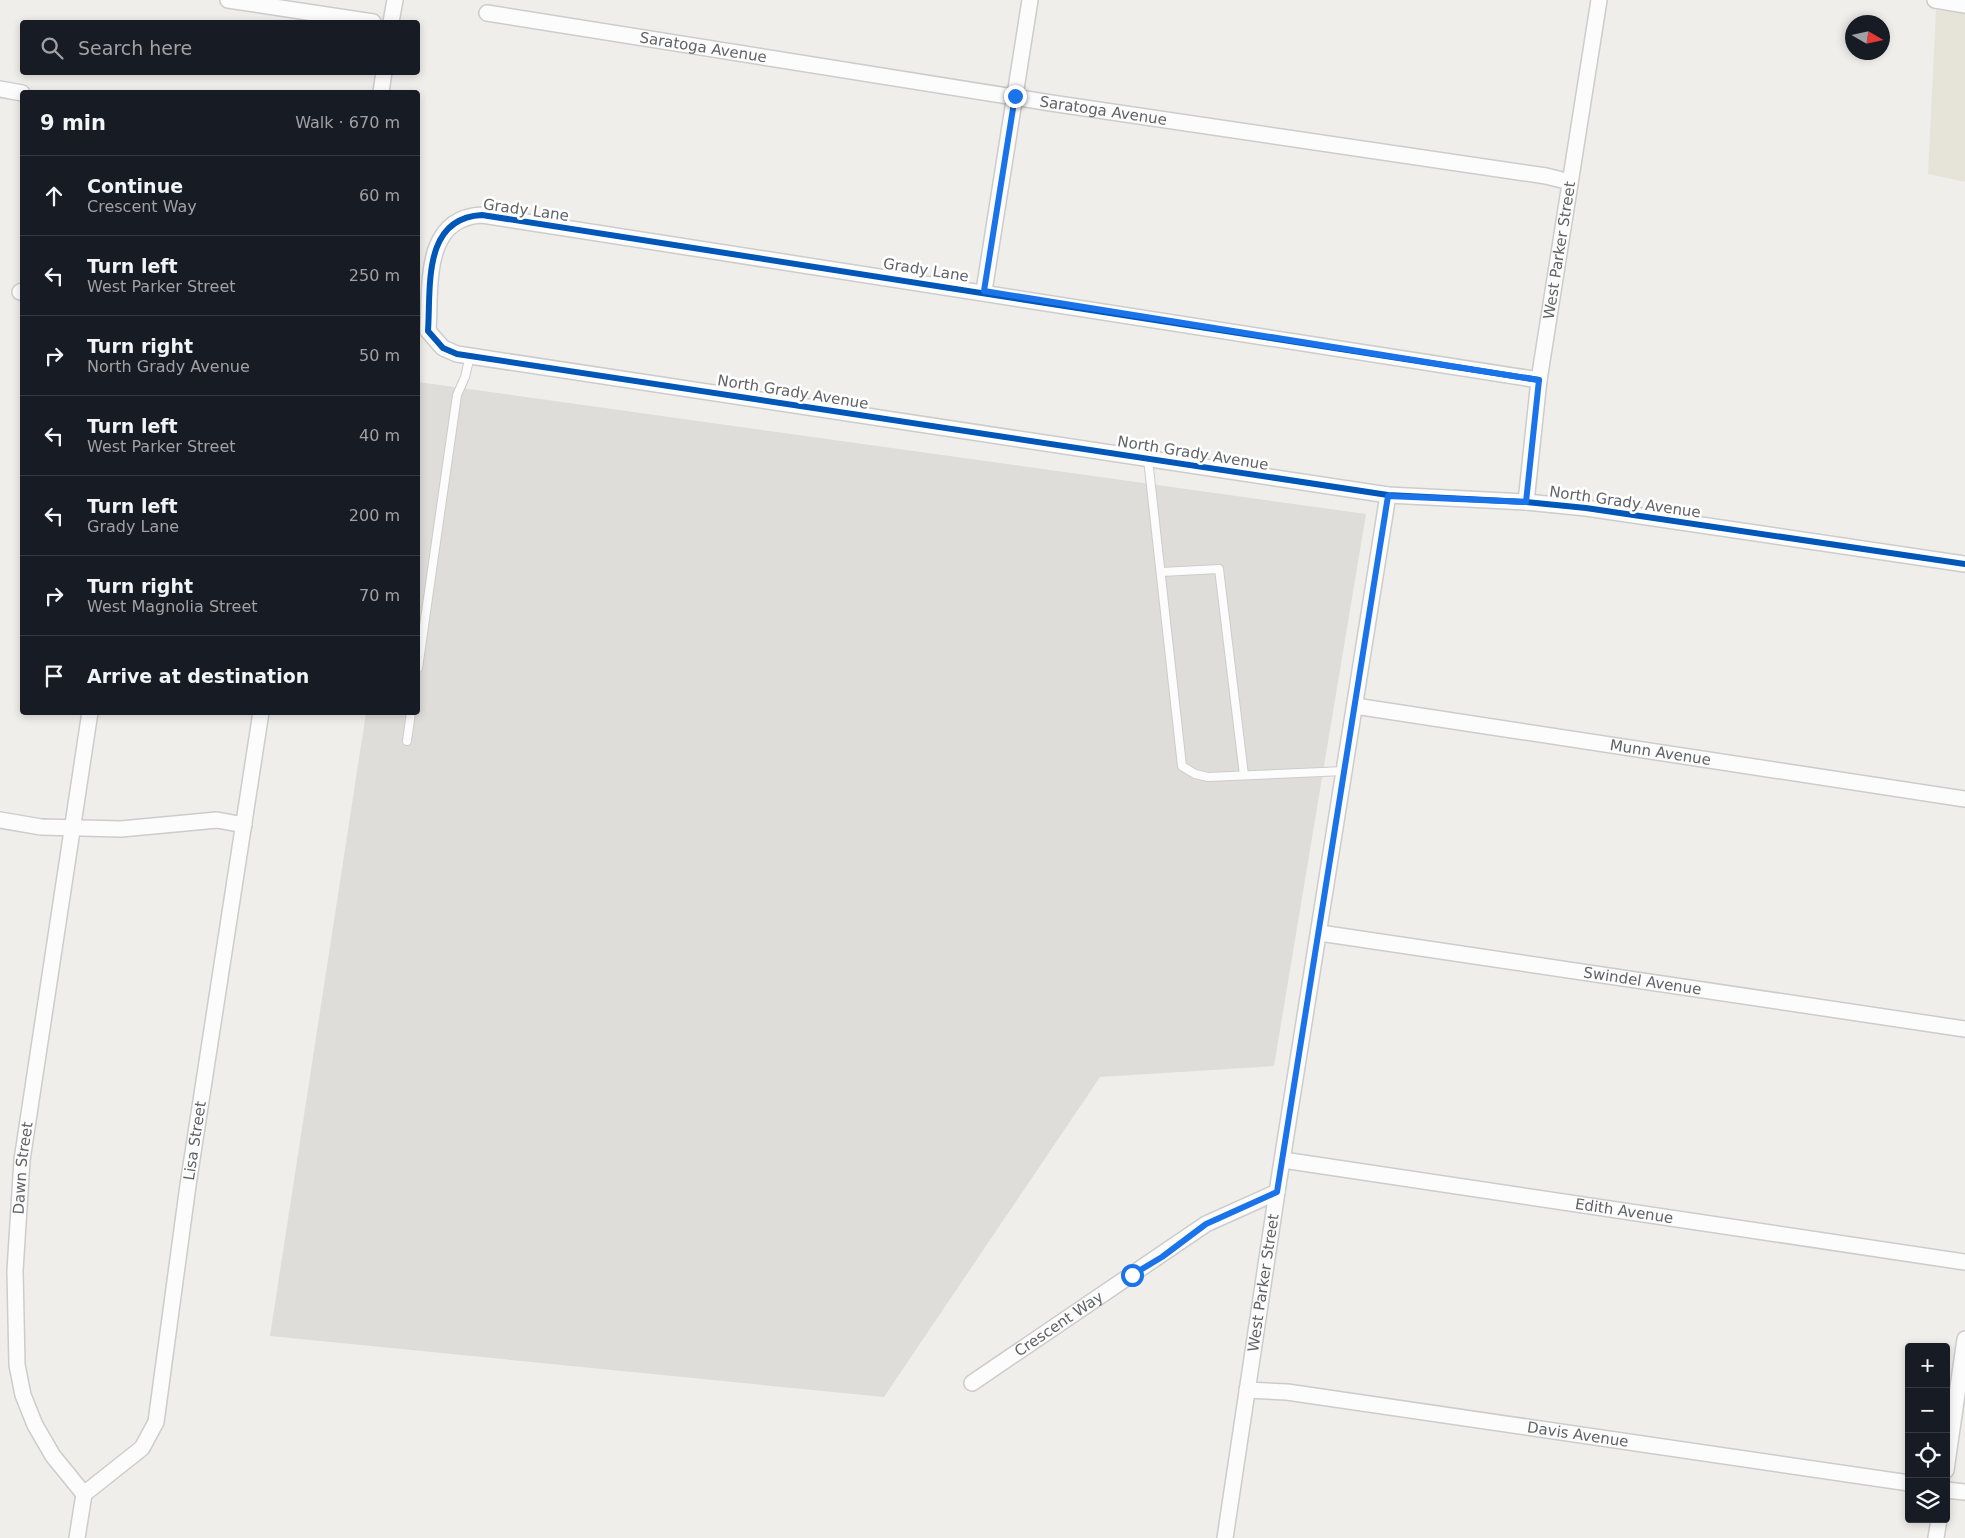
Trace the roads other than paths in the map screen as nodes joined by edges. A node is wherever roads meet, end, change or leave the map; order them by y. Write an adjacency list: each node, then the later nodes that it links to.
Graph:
1 (228, 0): 8 (street)
2 (395, 0): 9 (street)
3 (1030, 0): 14 (street)
4 (1599, 0): 15 (street, West Parker Street)
5 (1935, 0): 6 (street)
6 (1965, 5)
7 (488, 13): 14 (street, Saratoga Avenue)
8 (360, 20)
9 (391, 20)
10 (384, 75): 12 (street)
11 (0, 90): 13 (street)
12 (381, 90)
13 (20, 93)
14 (1015, 96): 15 (street, Saratoga Avenue); 16 (street)
15 (1570, 182): 19 (street, West Parker Street)
16 (984, 291): 17 (street, Grady Lane); 19 (street, Grady Lane)
17 (428, 331): 18 (street, North Grady Avenue)
18 (470, 356): 20 (street, North Grady Avenue); 25 (lane)
19 (1539, 380): 22 (street, West Parker Street)
20 (1148, 459): 21 (street, North Grady Avenue); 24 (lane)
21 (1388, 496): 22 (street, North Grady Avenue); 26 (street, West Parker Street)
22 (1526, 502): 23 (street, North Grady Avenue)
23 (1965, 564)
24 (1160, 572): 32 (lane); 32 (lane)
25 (420, 654)
26 (1355, 706): 31 (street, West Parker Street); 33 (street, Munn Avenue)
27 (90, 715): 36 (street, Dawn Street)
28 (261, 715): 35 (street, Lisa Street)
29 (411, 715): 30 (lane)
30 (407, 740)
31 (1345, 771): 32 (lane); 37 (street, West Parker Street)
32 (1244, 775)
33 (1965, 799)
34 (0, 820): 36 (street)
35 (244, 825): 36 (street); 49 (street, Lisa Street)
36 (72, 827): 49 (street, Dawn Street)
37 (1320, 932): 38 (street, Swindel Avenue); 39 (street, West Parker Street)
38 (1965, 1029)
39 (1283, 1160): 40 (street, West Parker Street); 41 (street, Edith Avenue)
40 (1277, 1192): 43 (street, Crescent Way); 44 (street, West Parker Street)
41 (1965, 1262)
42 (1965, 1339): 45 (street)
43 (972, 1383)
44 (1247, 1390): 46 (street, Davis Avenue); 52 (street, West Parker Street)
45 (1950, 1442)
46 (1905, 1482)
47 (1950, 1490): 48 (street)
48 (1965, 1492)
49 (84, 1494): 51 (street)
50 (1938, 1523): 53 (street)
51 (77, 1538)
52 (1225, 1538)
53 (1936, 1538)

